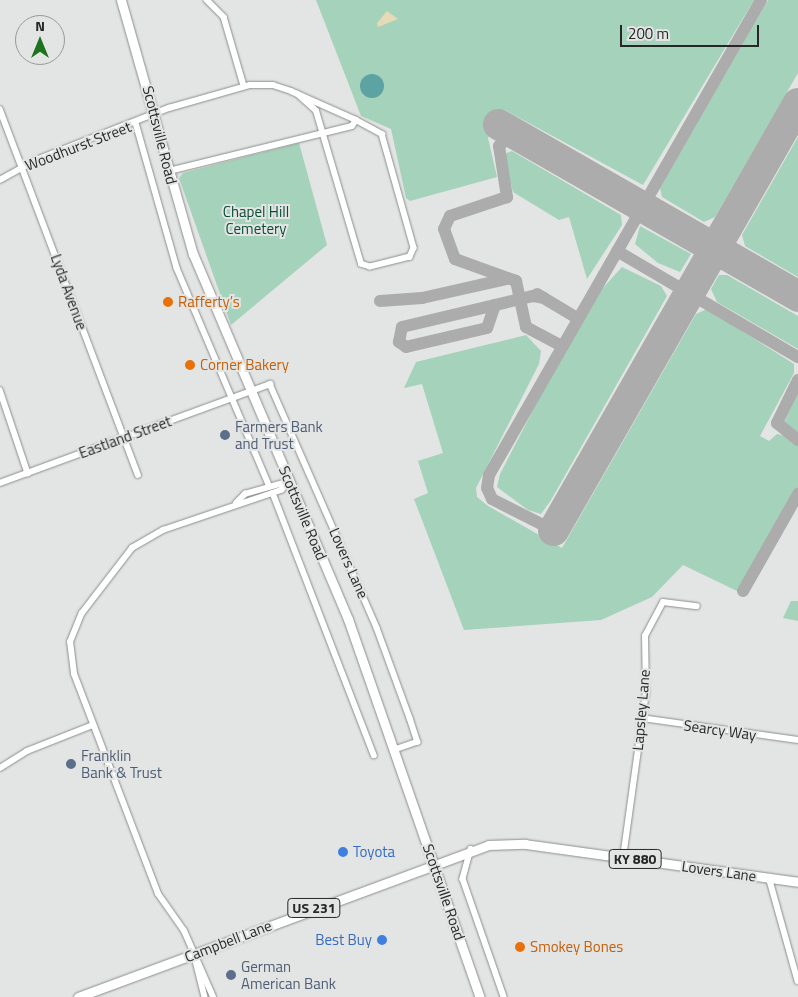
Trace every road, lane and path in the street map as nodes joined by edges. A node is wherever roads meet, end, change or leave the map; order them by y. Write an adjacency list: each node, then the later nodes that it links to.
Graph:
1 (121, 0): 6 (main road, Scottsville Road)
2 (207, 0): 3 (street)
3 (244, 86): 4 (street, Woodhurst Street); 6 (street, Woodhurst Street)
4 (298, 94): 7 (street, Woodhurst Street); 9 (street)
5 (0, 109): 10 (street, Lyda Avenue)
6 (154, 114): 8 (street, Woodhurst Street); 11 (main road, Scottsville Road)
7 (356, 120): 9 (street); 9 (street, Woodhurst Street)
8 (136, 123): 10 (street, Woodhurst Street); 15 (street)
9 (323, 133): 11 (street)
10 (24, 166): 12 (street, Woodhurst Street); 16 (street, Lyda Avenue)
11 (168, 171): 14 (main road, Scottsville Road)
12 (0, 180)
13 (0, 390): 17 (street)
14 (250, 391): 15 (street, Eastland Street); 19 (main road, Scottsville Road); 28 (street, Lovers Lane)
15 (230, 398): 16 (street, Eastland Street); 21 (street)
16 (123, 438): 17 (street, Eastland Street); 18 (street, Lyda Avenue)
17 (28, 473): 20 (street, Eastland Street)
18 (138, 475)
19 (290, 481): 21 (street); 22 (street); 28 (main road, Scottsville Road)
20 (0, 483)
21 (268, 486): 23 (street)
22 (273, 493): 23 (street); 29 (street)
23 (236, 503): 26 (street)
24 (697, 606): 25 (street, Lapsley Lane)
25 (642, 718): 27 (street, Searcy Way); 32 (street, Lapsley Lane)
26 (93, 725): 30 (street); 36 (street)
27 (798, 740)
28 (395, 750): 33 (main road, Scottsville Road)
29 (374, 755)
30 (0, 768)
31 (471, 850): 32 (main road, Lovers Lane / KY 880); 33 (main road, Lovers Lane / KY 880); 42 (street)
32 (623, 858): 34 (main road, Lovers Lane / KY 880)
33 (434, 863): 36 (main road, Campbell Lane / US 231); 41 (main road, Scottsville Road)
34 (769, 878): 35 (main road, Lovers Lane / KY 880); 37 (street)
35 (798, 882)
36 (194, 954): 38 (main road, Campbell Lane / US 231); 39 (street); 40 (street)
37 (798, 981)
38 (78, 997)
39 (205, 997)
40 (213, 997)
41 (480, 997)
42 (504, 997)

